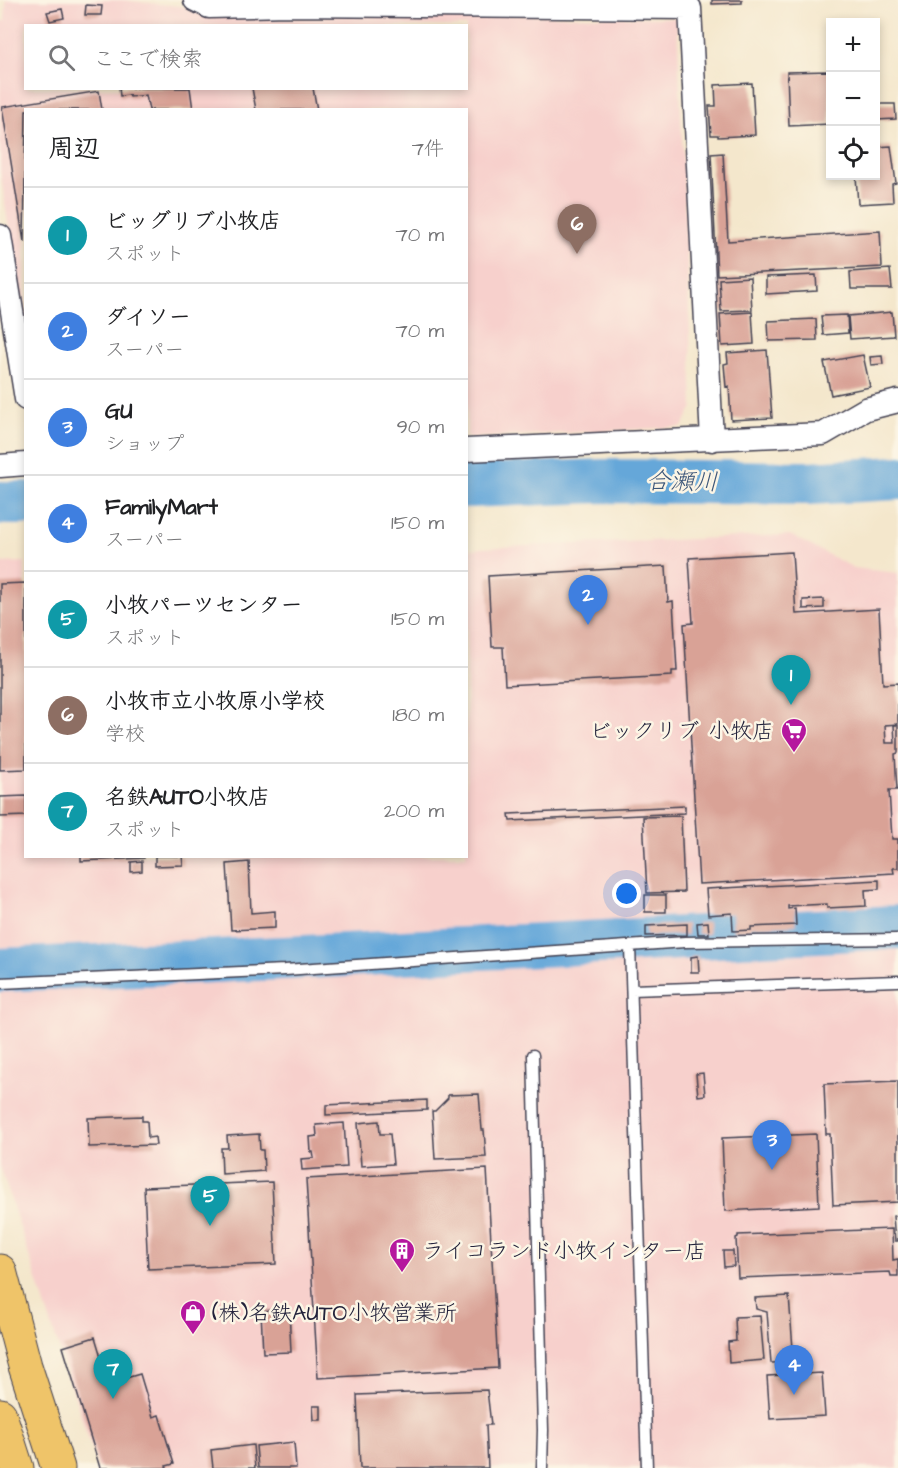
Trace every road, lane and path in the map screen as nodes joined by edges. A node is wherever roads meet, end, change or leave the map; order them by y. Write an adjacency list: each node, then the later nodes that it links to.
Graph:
1 (195, 0): 2 (street)
2 (288, 2): 3 (street)
3 (495, 4): 7 (street)
4 (0, 236): 5 (street)
5 (24, 386)
6 (898, 401): 7 (street)
7 (712, 440): 8 (street)
8 (468, 450)
9 (24, 464): 10 (street)
10 (0, 466)
11 (898, 939): 12 (lane)
12 (630, 946): 14 (lane); 15 (lane)
13 (898, 981): 15 (lane)
14 (0, 983)
15 (632, 990): 22 (lane)
16 (533, 1055): 21 (lane)
17 (0, 1271): 20 (highway)
18 (0, 1415): 19 (highway)
19 (17, 1468)
20 (58, 1468)
21 (542, 1468)
22 (647, 1468)

